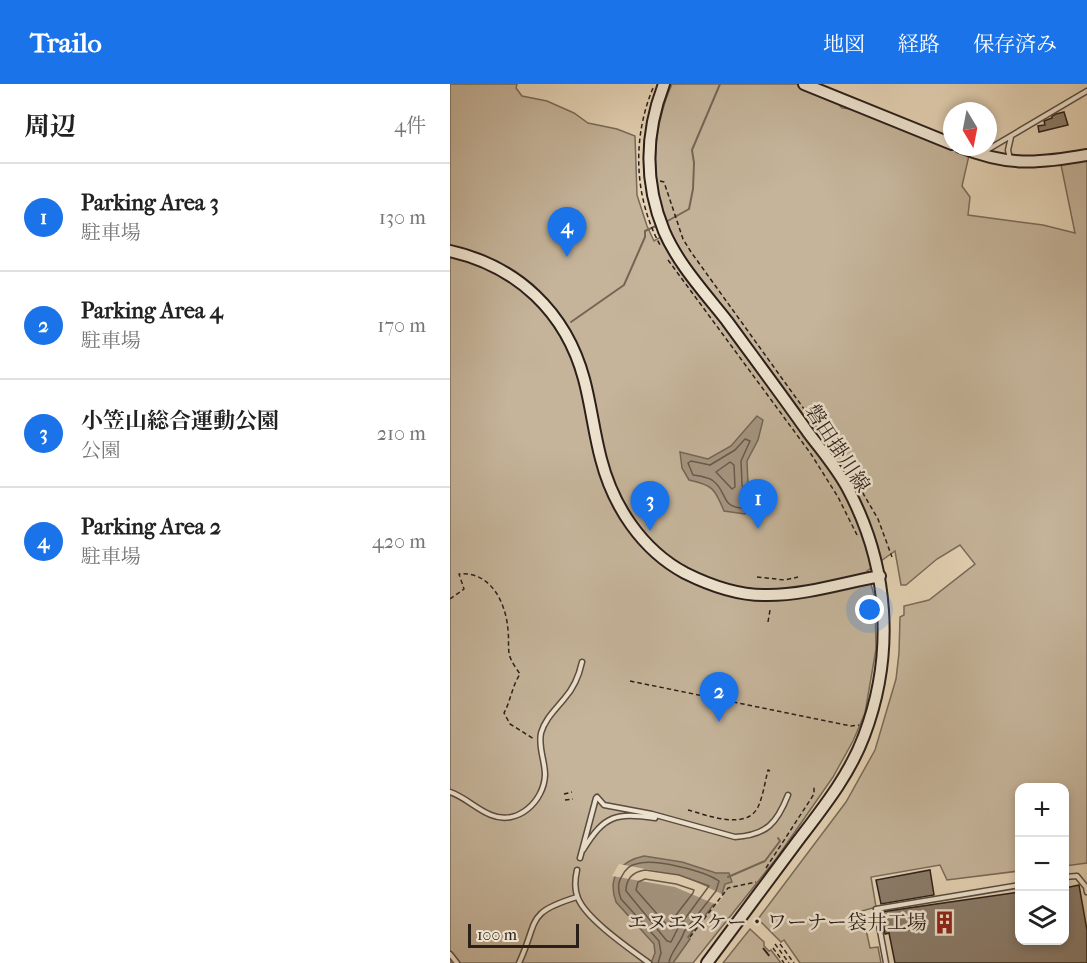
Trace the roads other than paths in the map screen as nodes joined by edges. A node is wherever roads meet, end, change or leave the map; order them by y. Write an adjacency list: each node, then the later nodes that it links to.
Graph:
1 (664, 84): 11 (main road, 磐田掛川線)
2 (804, 84): 5 (main road)
3 (1087, 91): 4 (lane)
4 (1011, 136): 6 (lane); 9 (lane)
5 (943, 140)
6 (997, 144)
7 (1087, 155): 9 (main road)
8 (984, 156): 9 (main road)
9 (1011, 162)
10 (450, 251): 11 (main road)
11 (880, 576): 27 (main road, 磐田掛川線)
12 (582, 662): 13 (lane)
13 (450, 792)
14 (788, 795): 15 (lane)
15 (665, 819): 16 (lane); 16 (lane)
16 (583, 850): 17 (lane)
17 (580, 858)
18 (577, 870): 22 (lane)
19 (1069, 877): 21 (lane)
20 (1015, 886): 28 (lane)
21 (1087, 892)
22 (577, 897): 25 (lane); 26 (lane)
23 (450, 954): 24 (lane)
24 (457, 963)
25 (519, 963)
26 (648, 963)
27 (706, 963)
28 (886, 963)

